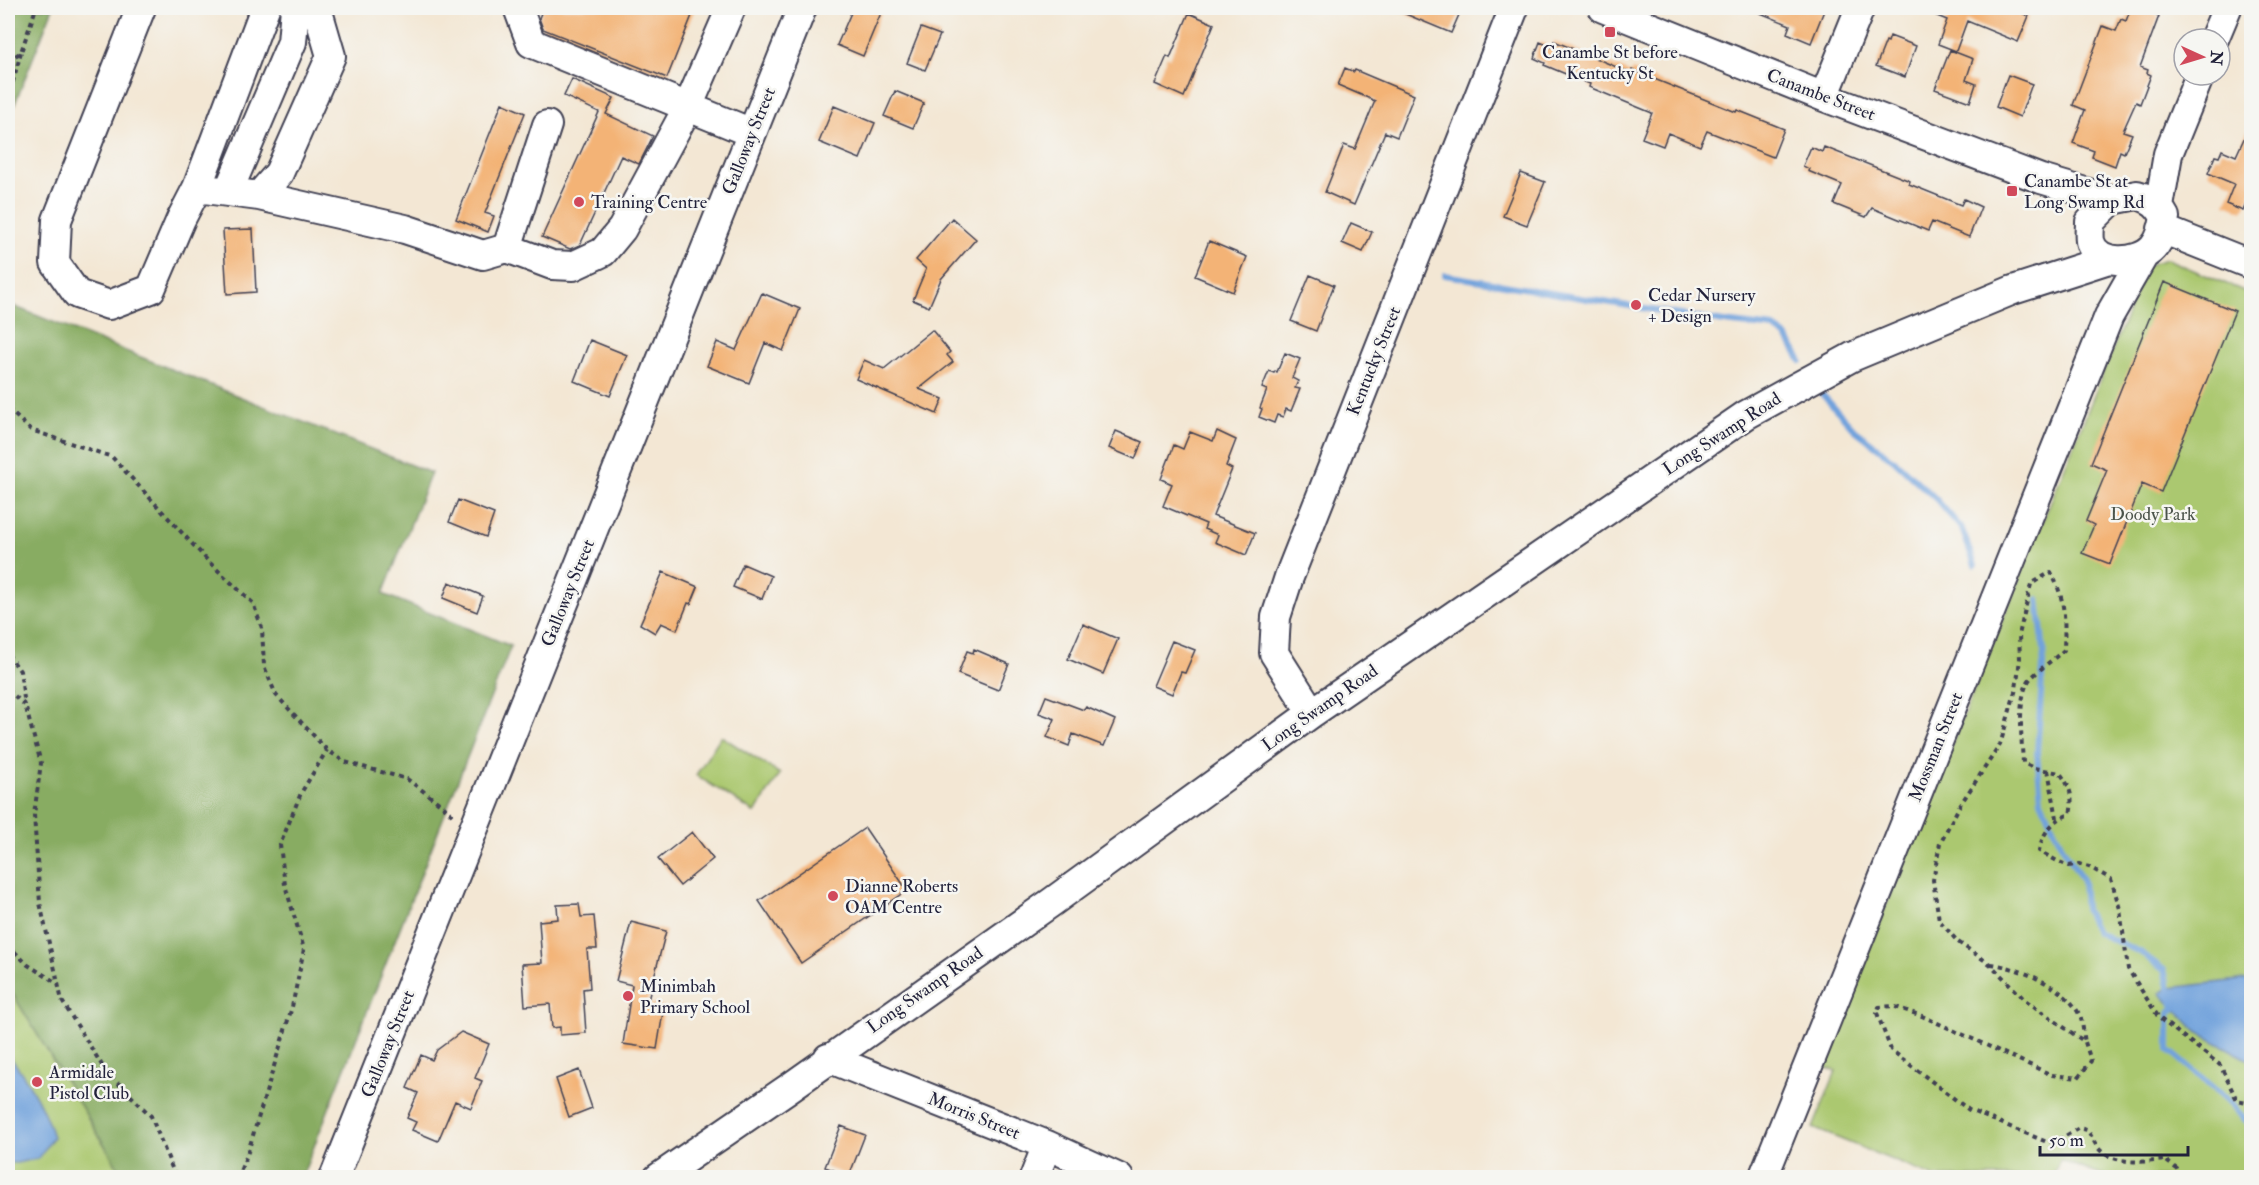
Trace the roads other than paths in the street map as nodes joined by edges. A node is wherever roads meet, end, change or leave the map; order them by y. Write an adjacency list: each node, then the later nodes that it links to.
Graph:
1 (141, 8): 18 (street)
2 (265, 8): 18 (street)
3 (295, 8): 19 (street)
4 (317, 8): 20 (street)
5 (518, 8): 15 (street)
6 (731, 8): 15 (street)
7 (802, 8): 17 (street, Galloway Street)
8 (1514, 8): 24 (street, Kentucky Street)
9 (1603, 8): 14 (street, Canambe Street)
10 (1860, 8): 14 (street)
11 (2227, 8): 12 (street)
12 (2219, 27)
13 (2195, 87): 21 (street, Mossman Street)
14 (1824, 97): 21 (street, Canambe Street)
15 (688, 106): 17 (street); 22 (street)
16 (548, 125): 22 (street)
17 (752, 133): 27 (street, Galloway Street)
18 (197, 188): 19 (street)
19 (228, 192): 20 (street)
20 (260, 196): 22 (street)
21 (2128, 232): 23 (street, Canambe Street); 24 (street, Long Swamp Road); 31 (street, Mossman Street)
22 (507, 248)
23 (2252, 265)
24 (1312, 713): 25 (street, Long Swamp Road)
25 (828, 1058): 26 (street, Morris Street); 28 (street, Long Swamp Road)
26 (1047, 1145): 29 (street); 30 (street, Morris Street)
27 (334, 1178)
28 (658, 1178)
29 (1034, 1178)
30 (1119, 1178)
31 (1763, 1178)

